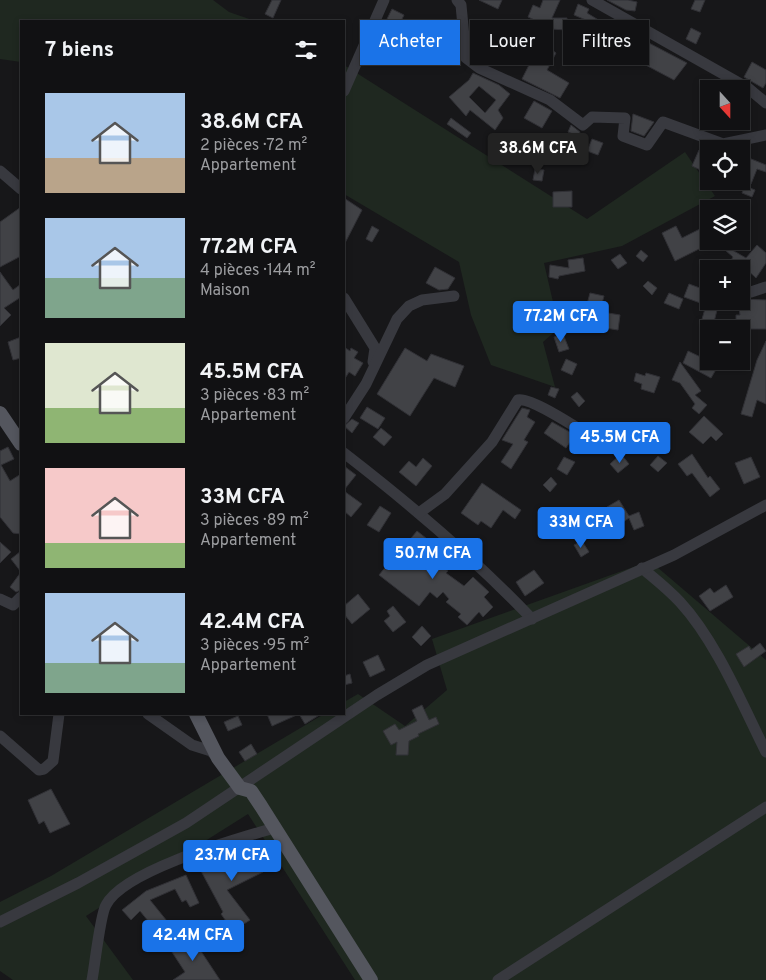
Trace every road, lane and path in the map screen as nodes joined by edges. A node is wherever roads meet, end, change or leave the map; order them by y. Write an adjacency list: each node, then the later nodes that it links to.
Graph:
1 (384, 0): 4 (street)
2 (457, 0): 6 (street)
3 (592, 0): 5 (street)
4 (345, 89)
5 (766, 103)
6 (766, 135)
7 (0, 171): 8 (street)
8 (20, 188)
9 (766, 287): 10 (street)
10 (750, 292)
11 (454, 296): 13 (street)
12 (345, 300): 13 (street)
13 (372, 373): 15 (street)
14 (0, 413): 17 (main road)
15 (345, 417)
16 (598, 441): 20 (street)
17 (20, 443)
18 (345, 454): 20 (street)
19 (766, 505): 21 (street)
20 (419, 513): 24 (street)
21 (642, 568): 24 (street); 29 (street)
22 (20, 598): 23 (street)
23 (0, 599)
24 (532, 619): 31 (street)
25 (59, 715): 28 (street)
26 (149, 715): 30 (street)
27 (196, 715): 30 (main road)
28 (0, 736)
29 (766, 752)
30 (218, 758): 31 (main road)
31 (240, 788): 33 (main road); 34 (street)
32 (766, 807): 37 (street)
33 (274, 828): 35 (street); 36 (main road)
34 (0, 922)
35 (92, 980)
36 (371, 980)
37 (498, 980)

